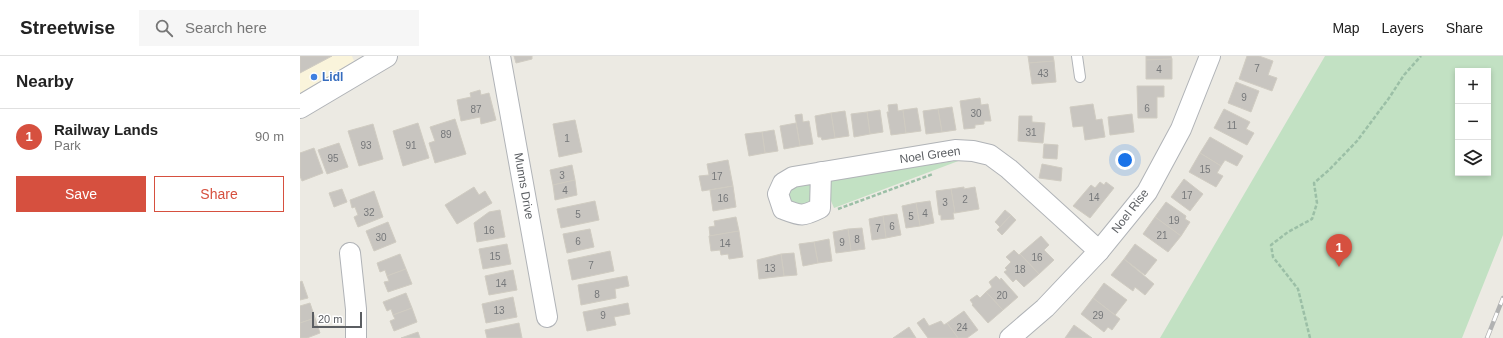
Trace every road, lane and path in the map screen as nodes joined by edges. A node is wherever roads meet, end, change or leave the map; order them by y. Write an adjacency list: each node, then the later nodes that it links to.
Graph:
1 (386, 56): 7 (street)
2 (500, 56): 13 (street, Munns Drive)
3 (1077, 56): 6 (lane)
4 (1210, 56): 11 (street, Noel Rise)
5 (1421, 56): 16 (path)
6 (1080, 77)
7 (300, 107)
8 (821, 172): 10 (street); 10 (street, Noel Green); 11 (street, Noel Green)
9 (935, 173): 10 (path)
10 (820, 208)
11 (1098, 251): 15 (street, Noel Rise)
12 (350, 253): 14 (street)
13 (547, 317)
14 (356, 338)
15 (1010, 338)
16 (1310, 338)

